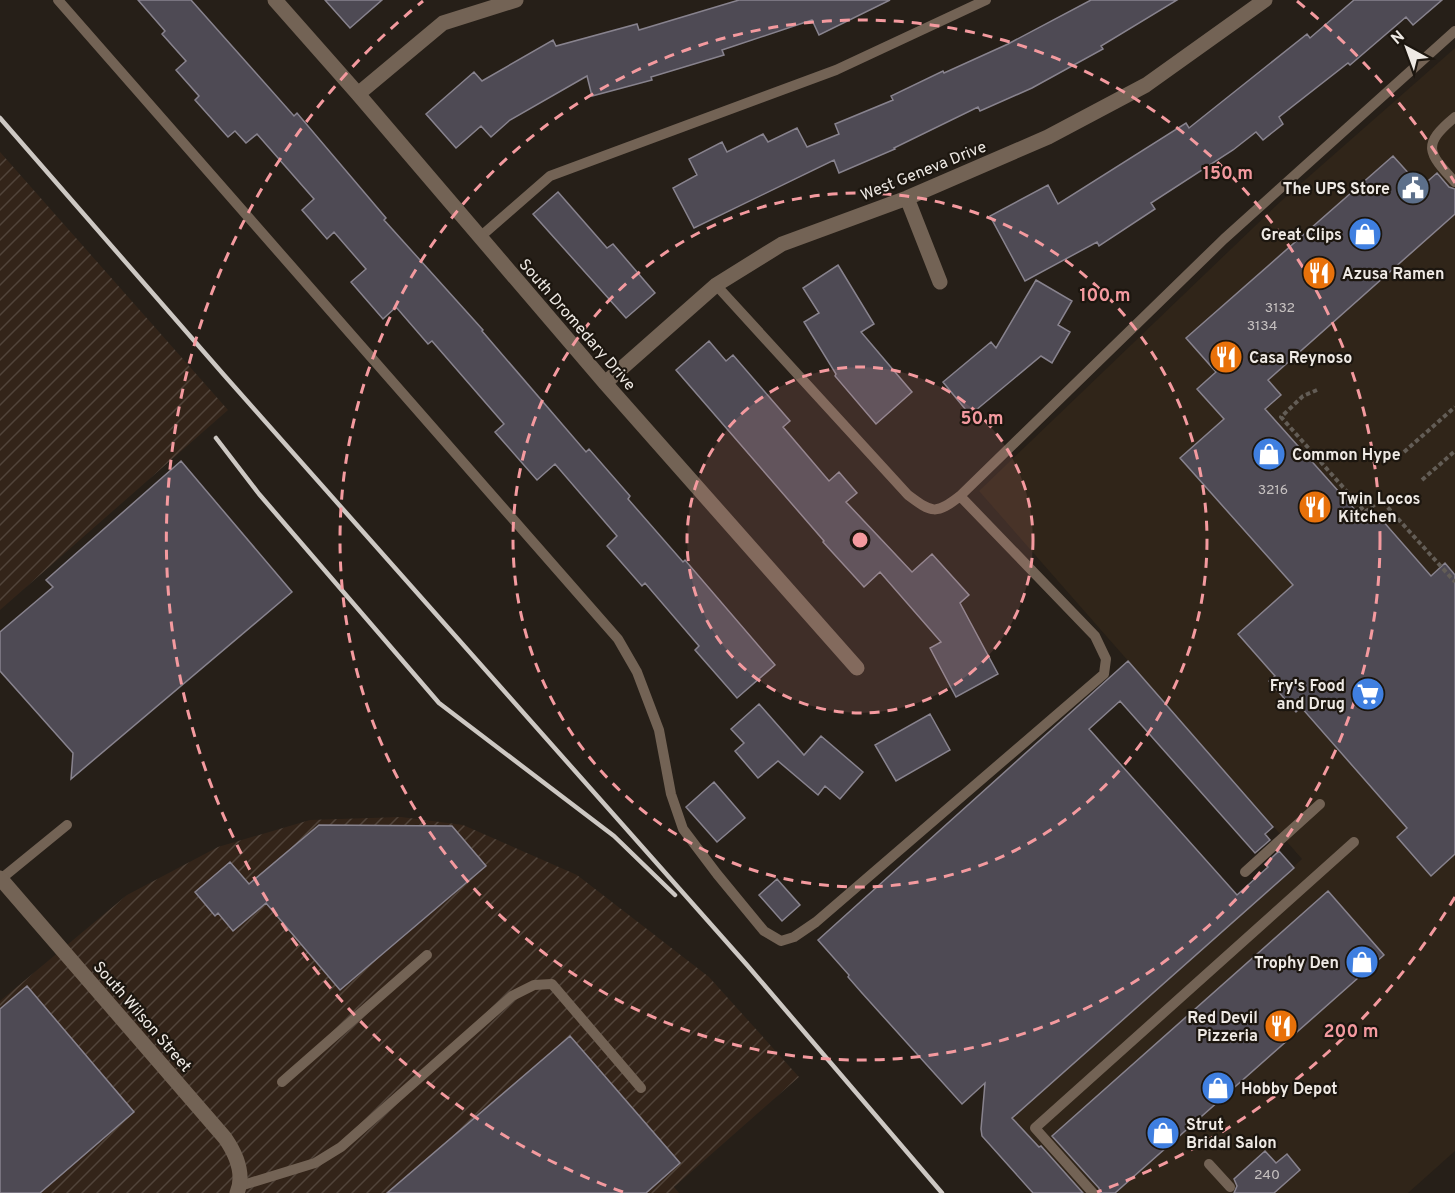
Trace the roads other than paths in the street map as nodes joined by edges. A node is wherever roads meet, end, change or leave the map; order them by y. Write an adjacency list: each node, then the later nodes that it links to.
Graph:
1 (58, 0): 15 (lane)
2 (275, 0): 7 (street, South Dromedary Drive)
3 (516, 0): 7 (street)
4 (986, 0): 11 (lane)
5 (1265, 0): 10 (street, West Geneva Drive)
6 (1455, 31): 15 (lane)
7 (358, 94): 11 (street, South Dromedary Drive)
8 (1455, 117): 9 (lane)
9 (1455, 182)
10 (907, 198): 12 (street); 13 (street, West Geneva Drive)
11 (480, 237): 14 (street, South Dromedary Drive)
12 (940, 282)
13 (716, 285): 14 (street, West Geneva Drive); 15 (lane)
14 (605, 383): 16 (street, South Dromedary Drive)
15 (960, 496)
16 (857, 668)
17 (1320, 804): 20 (lane)
18 (67, 825): 21 (lane)
19 (1354, 842): 28 (lane)
20 (1245, 872)
21 (0, 878): 27 (street, South Wilson Street)
22 (427, 955): 23 (lane)
23 (282, 1082)
24 (641, 1088): 27 (lane)
25 (1209, 1164): 26 (lane)
26 (1230, 1187)
27 (238, 1190)
28 (1093, 1193)

